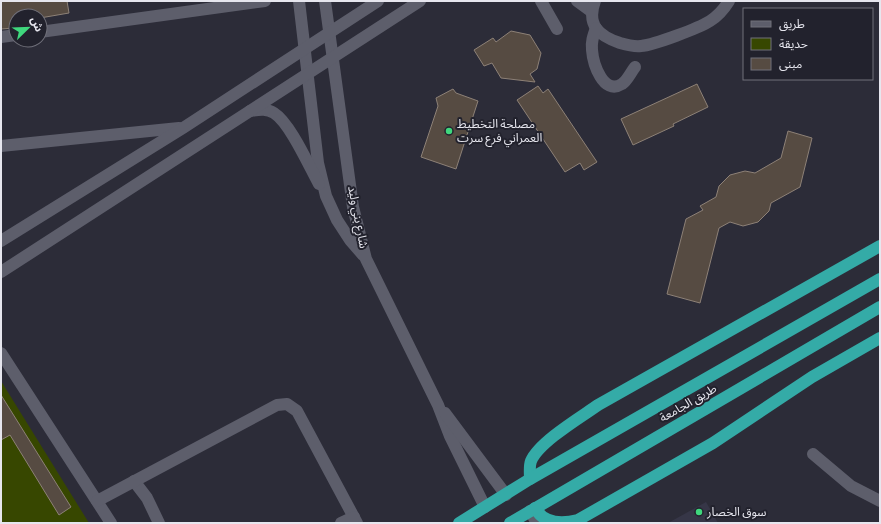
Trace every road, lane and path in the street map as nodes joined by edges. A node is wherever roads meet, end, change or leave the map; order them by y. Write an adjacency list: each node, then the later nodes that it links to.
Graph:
1 (266, 1): 12 (street)
2 (299, 1): 14 (street, شارع بني وليد)
3 (325, 1): 13 (street, شارع بني وليد)
4 (378, 1): 13 (street)
5 (420, 1): 15 (street)
6 (541, 1): 11 (street)
7 (577, 1): 9 (street)
8 (729, 1): 10 (street)
9 (593, 7): 10 (street)
10 (596, 28): 16 (street)
11 (557, 29)
12 (48, 31)
13 (330, 32): 14 (street); 15 (street, شارع بني وليد)
14 (306, 47): 17 (street, شارع بني وليد); 19 (street)
15 (333, 57): 17 (street); 24 (street, شارع بني وليد)
16 (636, 67)
17 (308, 74): 18 (street); 21 (street, شارع بني وليد)
18 (248, 111): 21 (street); 25 (street)
19 (183, 128): 20 (street); 22 (street)
20 (1, 146)
21 (326, 196): 24 (street, شارع بني وليد)
22 (1, 241)
23 (880, 246): 33 (highway)
24 (366, 259): 30 (street)
25 (1, 272)
26 (880, 279): 33 (highway)
27 (880, 306): 38 (highway, طريق الجامعة)
28 (880, 338): 38 (highway)
29 (1, 353): 35 (street)
30 (438, 405): 34 (street); 37 (street)
31 (813, 454): 36 (street)
32 (134, 481): 35 (street); 39 (street); 41 (street)
33 (525, 483): 34 (highway)
34 (506, 495): 37 (highway)
35 (97, 501): 40 (street)
36 (880, 502)
37 (485, 507): 43 (highway)
38 (533, 509): 44 (highway, طريق الجامعة); 45 (street)
39 (355, 520): 42 (street)
40 (111, 523)
41 (159, 523)
42 (341, 523)
43 (459, 523)
44 (510, 523)
45 (537, 523)

